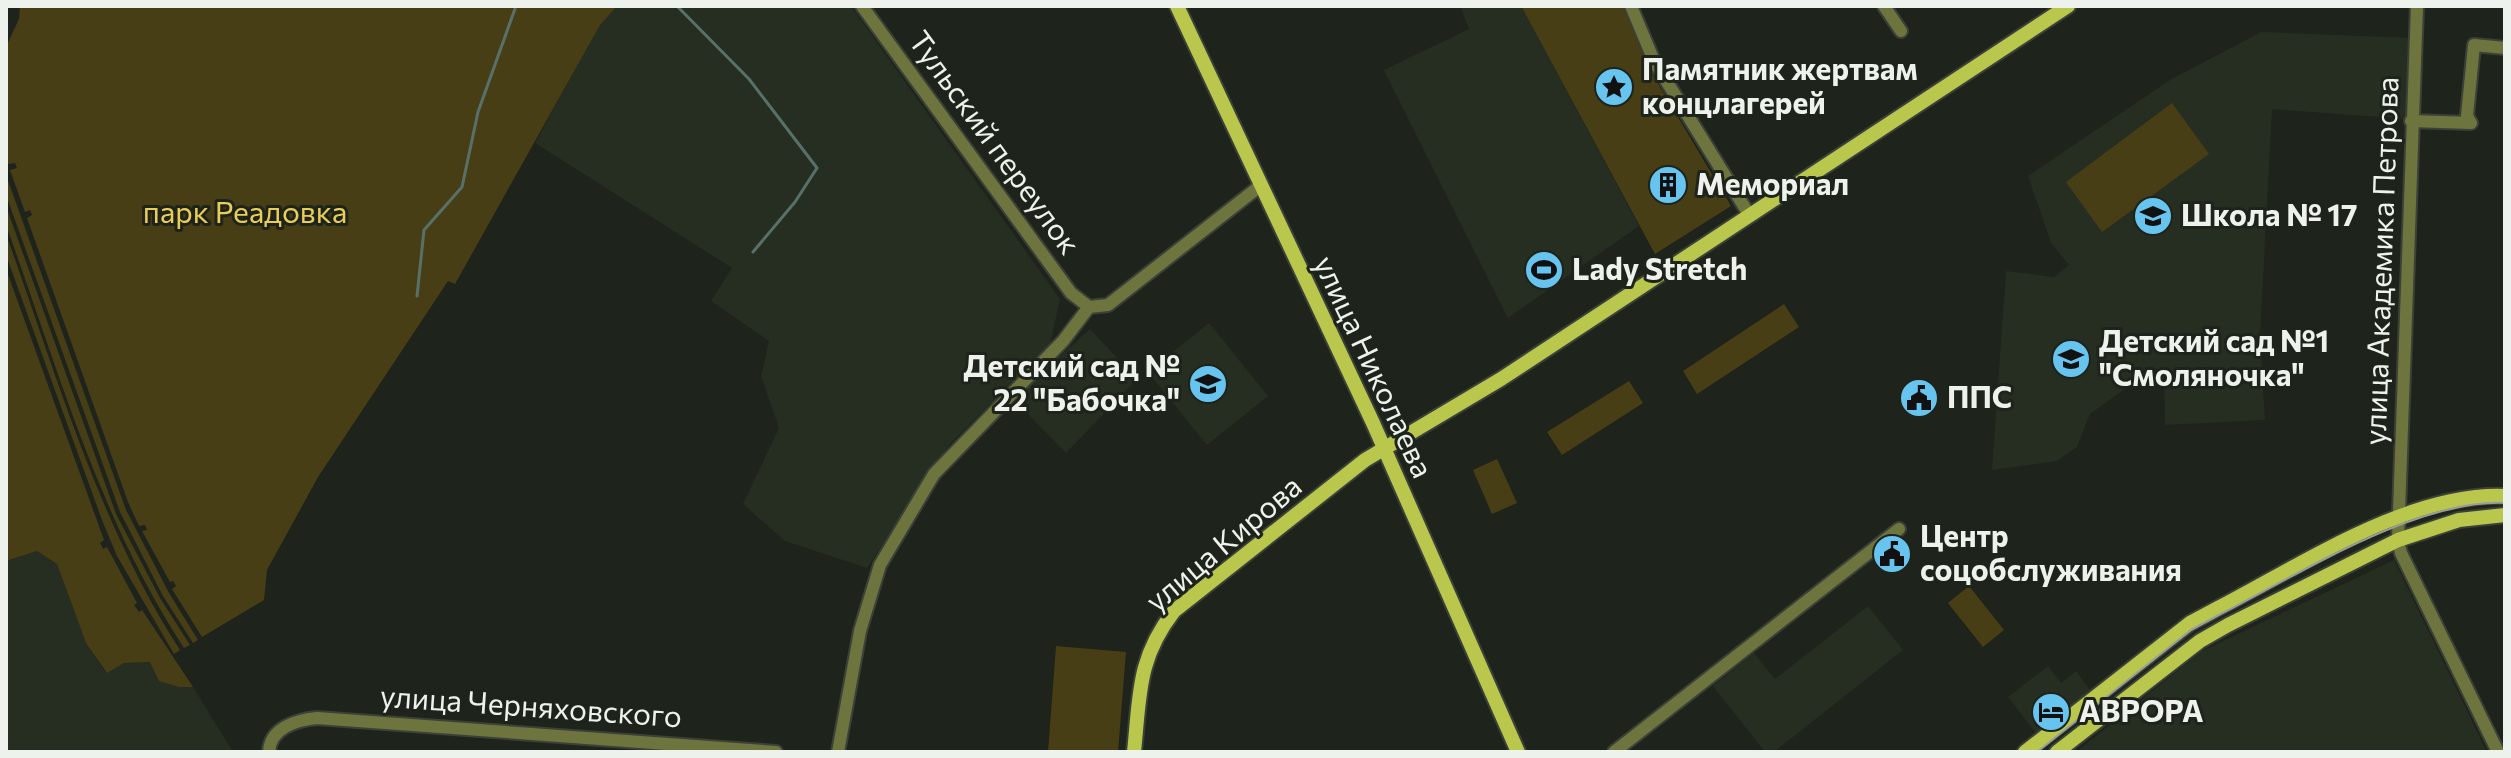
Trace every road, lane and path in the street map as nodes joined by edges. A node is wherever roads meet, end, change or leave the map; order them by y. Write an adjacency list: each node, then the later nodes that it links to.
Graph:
1 (862, 6): 12 (street, Тульский переулок)
2 (1177, 6): 10 (main road, улица Николаева)
3 (1631, 6): 11 (street)
4 (1884, 6): 7 (street)
5 (2068, 6): 11 (main road, улица Кирова)
6 (2417, 6): 9 (street, улица Академика Петрова)
7 (1901, 31)
8 (2505, 48): 9 (street)
9 (2411, 121): 16 (street, улица Академика Петрова)
10 (1260, 186): 12 (street); 13 (main road, улица Николаева)
11 (1750, 216): 13 (main road, улица Кирова)
12 (1089, 307): 21 (street)
13 (1383, 448): 22 (main road, улица Кирова); 23 (main road, улица Николаева)
14 (2505, 496): 16 (main road)
15 (2505, 515): 18 (main road)
16 (2400, 518): 18 (street, улица Академика Петрова); 25 (main road)
17 (1899, 529): 24 (street)
18 (2398, 540): 26 (main road); 27 (street)
19 (269, 752): 20 (street, улица Черняховского)
20 (776, 752)
21 (838, 752)
22 (1134, 752)
23 (1518, 752)
24 (1614, 752)
25 (2026, 752)
26 (2057, 752)
27 (2498, 752)

